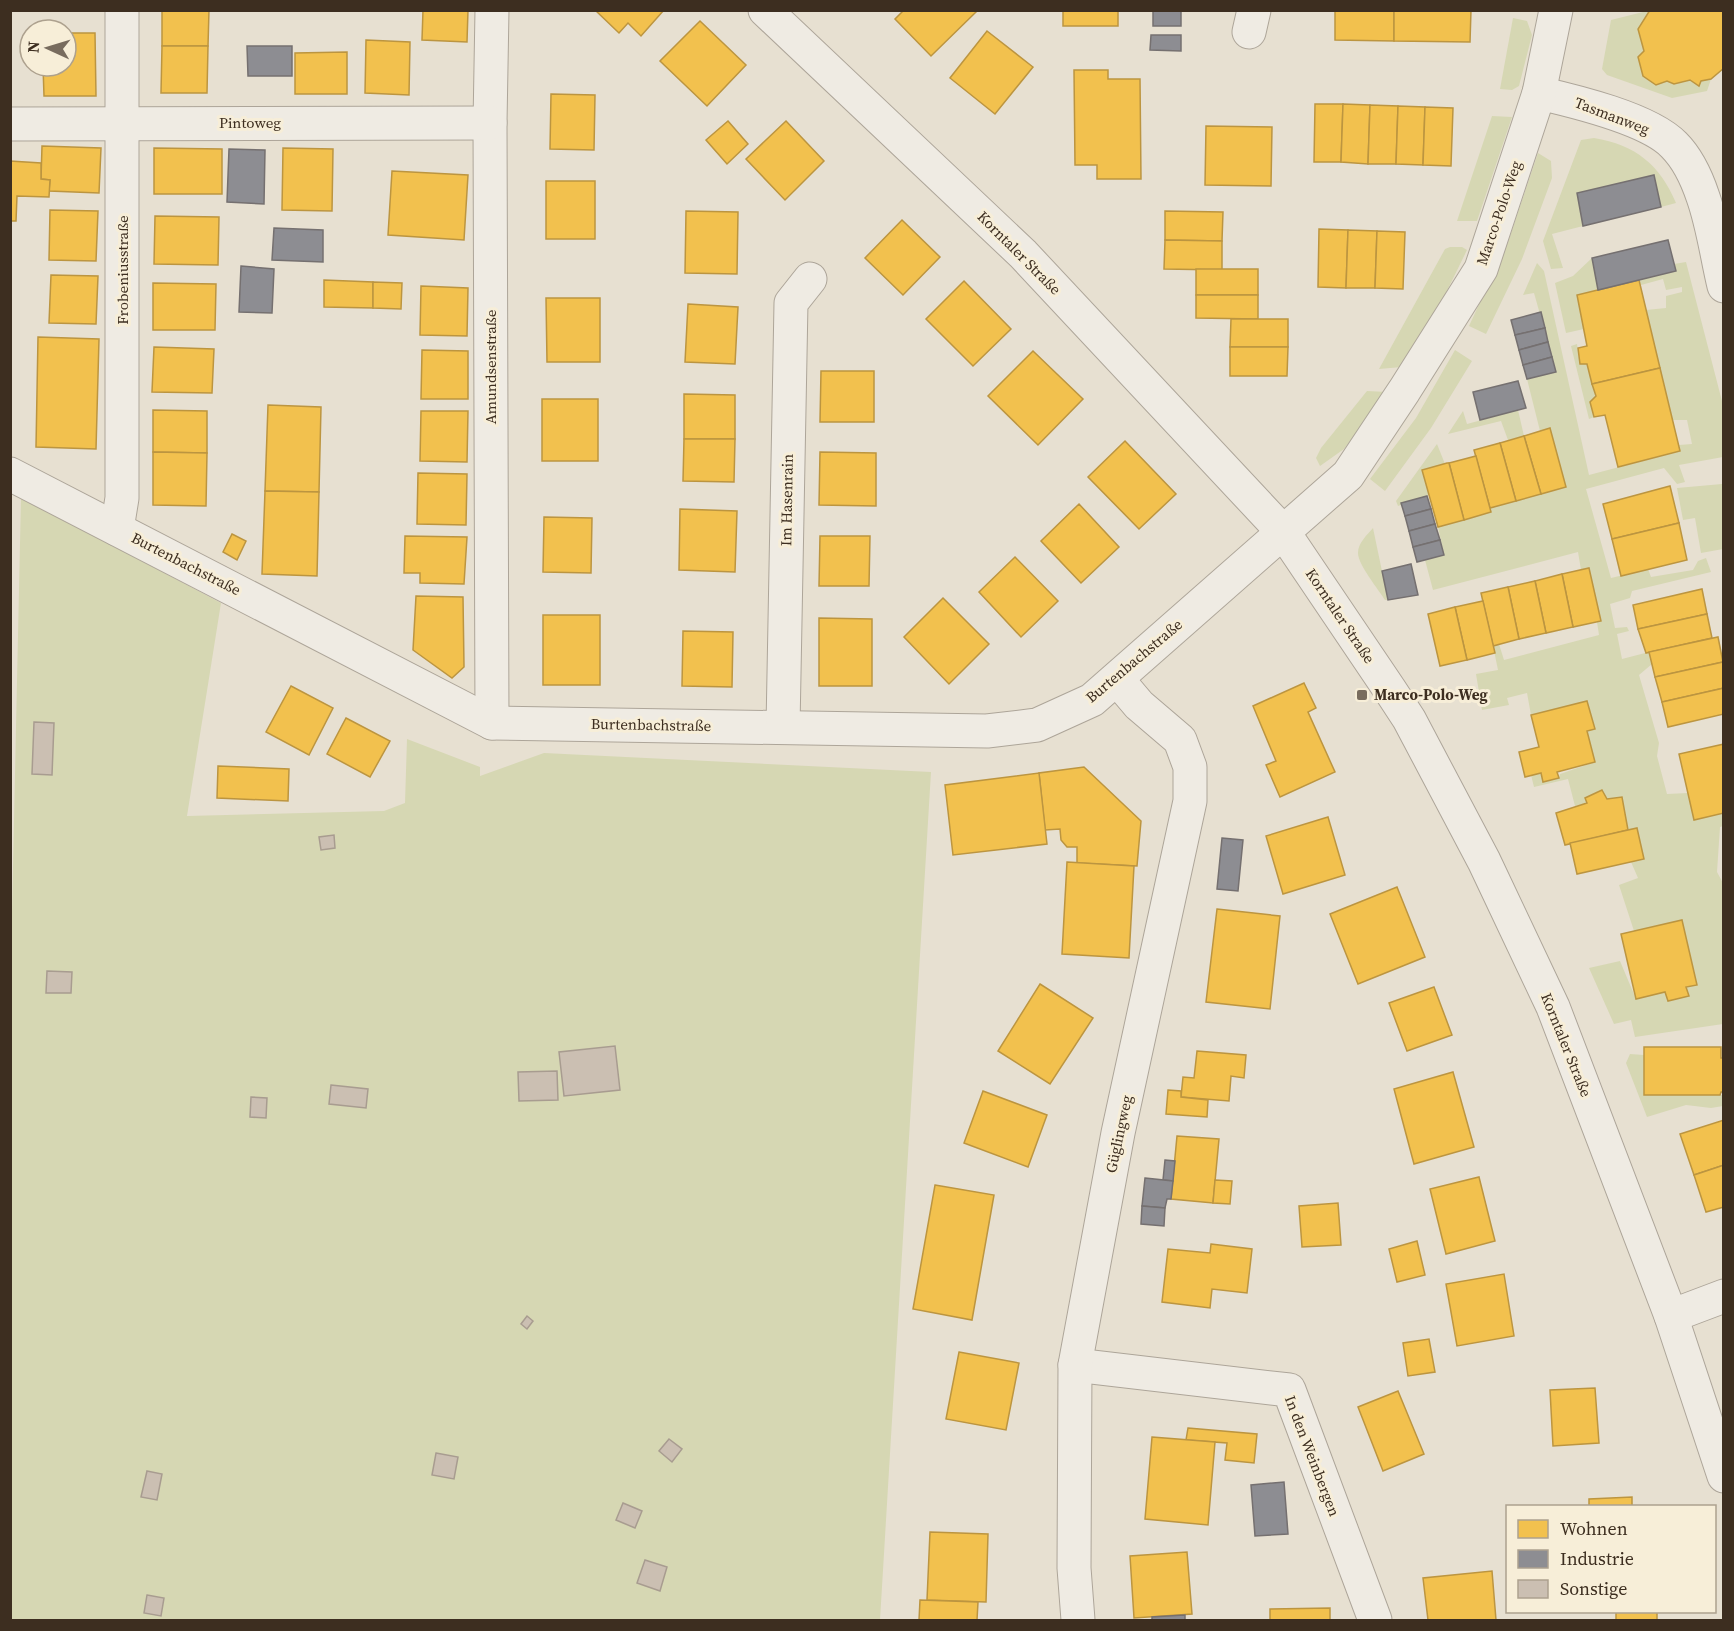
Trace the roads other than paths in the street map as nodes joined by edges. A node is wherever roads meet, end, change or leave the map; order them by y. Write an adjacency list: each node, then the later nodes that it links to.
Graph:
1 (122, 10): 6 (street, Frobeniusstraße)
2 (492, 10): 7 (street, Amundsenstraße)
3 (765, 10): 13 (street, Korntaler Straße)
4 (1556, 10): 5 (street, Marco-Polo-Weg)
5 (1539, 93): 10 (street, Tasmanweg); 13 (street, Marco-Polo-Weg)
6 (123, 123): 7 (street, Pintoweg); 8 (street, Pintoweg); 12 (street, Frobeniusstraße)
7 (490, 123): 15 (street, Amundsenstraße)
8 (10, 124)
9 (810, 279): 16 (street, Im Hasenrain)
10 (1724, 286)
11 (10, 474): 12 (street, Burtenbachstraße)
12 (117, 529): 15 (street, Burtenbachstraße)
13 (1284, 533): 14 (street, Burtenbachstraße); 18 (street, Korntaler Straße)
14 (1117, 679): 16 (street, Burtenbachstraße); 19 (street, Güglingweg)
15 (492, 723): 16 (street, Burtenbachstraße)
16 (783, 727)
17 (1724, 1296): 18 (street)
18 (1671, 1316): 20 (street, Korntaler Straße)
19 (1075, 1365): 21 (street, Güglingweg); 22 (street, In den Weinbergen)
20 (1724, 1476)
21 (1078, 1620)
22 (1375, 1620)

